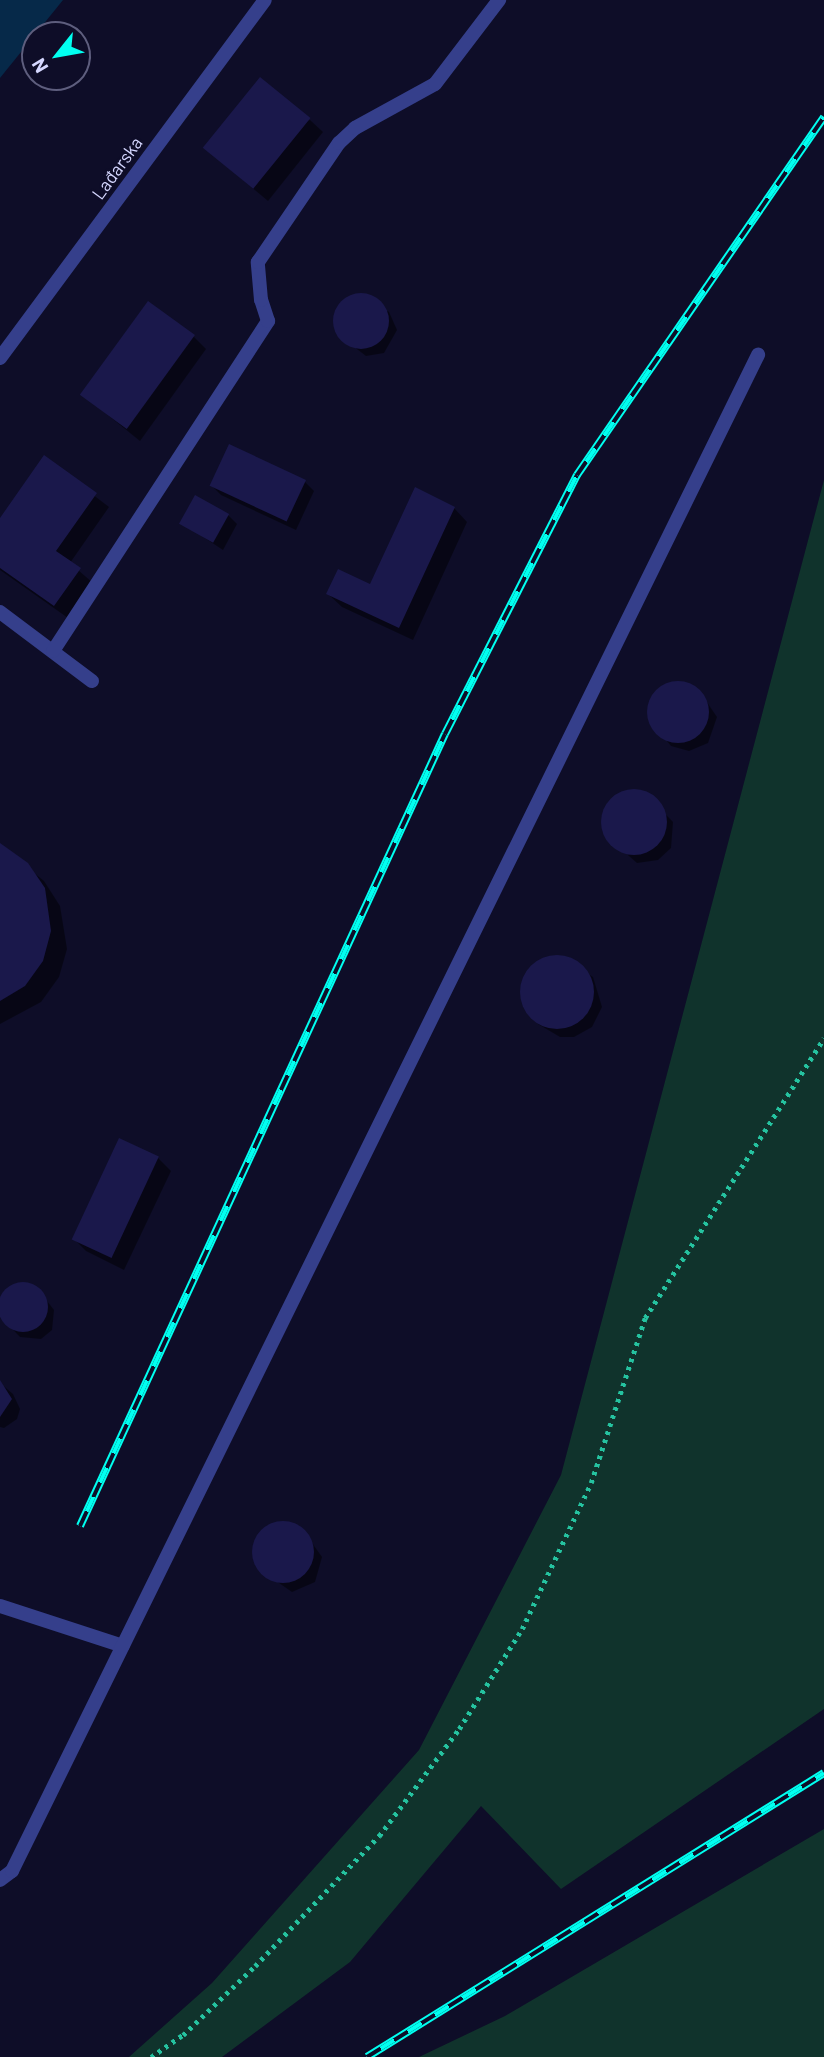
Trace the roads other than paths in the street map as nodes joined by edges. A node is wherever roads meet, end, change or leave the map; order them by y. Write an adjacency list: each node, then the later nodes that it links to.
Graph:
1 (265, 0): 4 (street, Lađarska)
2 (499, 0): 6 (street)
3 (758, 355): 9 (street)
4 (0, 358)
5 (0, 612): 6 (street)
6 (53, 652): 7 (street)
7 (92, 681)
8 (0, 1606): 9 (street)
9 (123, 1646): 10 (street)
10 (0, 1880)

